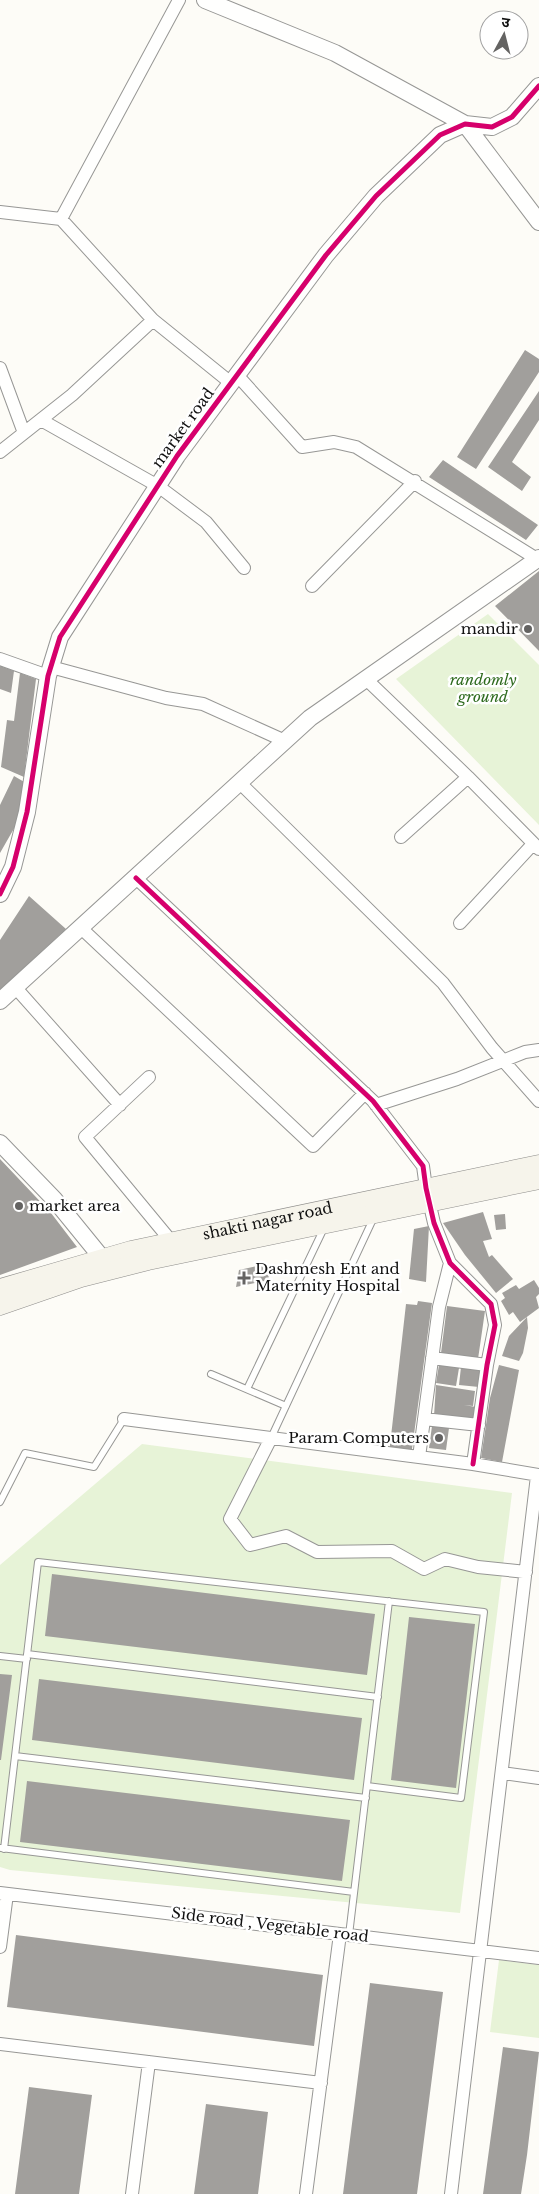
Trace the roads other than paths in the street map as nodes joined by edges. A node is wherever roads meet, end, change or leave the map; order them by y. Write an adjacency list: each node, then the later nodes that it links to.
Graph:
1 (179, 0): 6 (street)
2 (205, 0): 4 (street)
3 (539, 86): 4 (street)
4 (465, 124): 7 (street); 10 (street, market road)
5 (0, 212): 6 (street)
6 (61, 218): 8 (street)
7 (539, 222)
8 (153, 320): 10 (street); 11 (street)
9 (0, 368): 12 (street)
10 (234, 379): 14 (street); 15 (street, market road)
11 (41, 420): 12 (street); 15 (street)
12 (24, 433): 13 (street)
13 (0, 452)
14 (414, 482): 16 (street); 18 (street)
15 (158, 486): 17 (street); 20 (street, market road)
16 (538, 558): 21 (street)
17 (244, 568)
18 (312, 586)
19 (0, 658): 20 (street)
20 (50, 672): 22 (street); 28 (street, market road)
21 (366, 679): 22 (street); 23 (street)
22 (285, 742): 24 (street)
23 (468, 776): 25 (street); 26 (street)
24 (240, 783): 27 (street); 34 (street)
25 (401, 837)
26 (536, 846): 29 (street)
27 (136, 878): 30 (street); 36 (street)
28 (0, 894)
29 (460, 923)
30 (81, 928): 31 (street); 36 (street)
31 (15, 987): 32 (street); 38 (street)
32 (0, 1000)
33 (539, 1050): 34 (street)
34 (504, 1062): 37 (street); 39 (street)
35 (150, 1077): 38 (street)
36 (365, 1093): 39 (street)
37 (539, 1102)
38 (120, 1105): 46 (street)
39 (376, 1106): 43 (street)
40 (0, 1143): 48 (street)
41 (539, 1164): 43 (main road, shakti nagar road)
42 (539, 1180): 43 (main road)
43 (427, 1196): 44 (main road); 46 (main road, shakti nagar road); 47 (street)
44 (376, 1214): 45 (main road); 55 (lane)
45 (326, 1224): 48 (main road); 54 (lane)
46 (171, 1241): 48 (main road, shakti nagar road)
47 (450, 1263): 51 (street); 52 (street)
48 (105, 1264): 49 (main road, shakti nagar road); 50 (main road)
49 (0, 1288)
50 (0, 1306)
51 (432, 1358): 52 (street); 57 (street)
52 (487, 1365): 58 (street)
53 (211, 1374): 54 (lane)
54 (247, 1389): 55 (lane)
55 (286, 1406): 59 (lane)
56 (124, 1419): 59 (street); 63 (lane)
57 (424, 1419): 58 (street); 60 (street)
58 (479, 1425): 61 (street)
59 (271, 1438): 60 (street); 64 (street)
60 (419, 1457): 61 (street)
61 (473, 1464): 62 (street)
62 (538, 1476): 64 (street)
63 (0, 1502)
64 (526, 1572): 70 (street)
65 (389, 1601): 67 (lane); 68 (lane); 72 (lane)
66 (0, 1656): 67 (lane)
67 (27, 1656): 68 (lane); 69 (lane)
68 (378, 1698): 72 (lane)
69 (15, 1756): 73 (lane); 74 (lane)
70 (502, 1773): 71 (street); 79 (street)
71 (539, 1778)
72 (367, 1786): 73 (lane)
73 (366, 1798): 75 (lane)
74 (2, 1848): 75 (lane)
75 (354, 1892): 77 (lane)
76 (4, 1893): 77 (street, Side road , Vegetable road); 78 (street)
77 (344, 1934): 79 (street, Side road , Vegetable road); 83 (street)
78 (0, 1947)
79 (481, 1951): 80 (street, Side road , Vegetable road); 86 (street)
80 (539, 1958)
81 (0, 2044): 82 (street)
82 (149, 2062): 83 (street); 84 (street)
83 (320, 2083): 85 (street)
84 (132, 2194)
85 (306, 2194)
86 (451, 2194)

